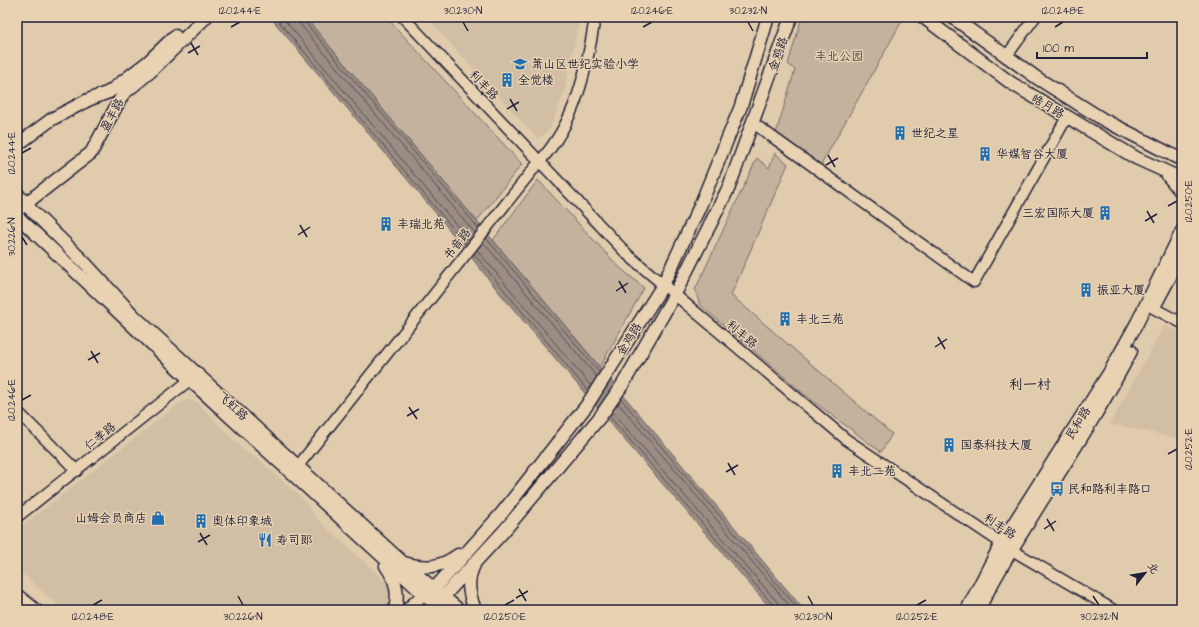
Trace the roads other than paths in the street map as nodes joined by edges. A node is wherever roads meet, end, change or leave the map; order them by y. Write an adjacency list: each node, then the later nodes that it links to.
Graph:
1 (195, 17): 13 (main road, 盈丰路)
2 (206, 17): 21 (main road, 盈丰路)
3 (403, 17): 16 (street, 利丰路)
4 (595, 17): 16 (street, 书音路)
5 (768, 17): 25 (main road, 金鸡路)
6 (791, 17): 12 (main road, 金鸡路)
7 (923, 17): 11 (main road, 皓月路)
8 (952, 17): 10 (main road, 皓月路)
9 (1035, 17): 10 (street)
10 (1006, 57): 14 (main road, 皓月路)
11 (1067, 117): 12 (street); 17 (main road, 皓月路)
12 (753, 123): 26 (main road, 金鸡路)
13 (17, 145)
14 (1176, 153): 15 (main road, 皓月路)
15 (1182, 160)
16 (539, 162): 25 (street, 利丰路); 31 (street, 书音路)
17 (1163, 171): 18 (main road, 皓月路); 20 (main road)
18 (1182, 179)
19 (17, 193): 21 (main road, 飞虹路)
20 (1182, 193)
21 (21, 207): 29 (main road, 飞虹路)
22 (17, 216): 29 (main road, 飞虹路)
23 (1182, 230): 35 (main road, 民和路)
24 (1182, 254): 27 (main road, 民和路)
25 (664, 285): 26 (street, 利丰路); 34 (main road, 金鸡路)
26 (675, 294): 35 (street, 利丰路); 37 (main road, 金鸡路)
27 (1153, 308): 28 (street); 35 (main road, 民和路)
28 (1182, 323)
29 (194, 377): 31 (main road, 飞虹路); 32 (street, 仁孝路); 36 (main road, 飞虹路)
30 (17, 411): 32 (street)
31 (298, 466): 38 (main road, 飞虹路)
32 (77, 471): 33 (street, 仁孝路)
33 (17, 517)
34 (478, 540): 38 (main road); 40 (main road, 金鸡路)
35 (1007, 546): 46 (main road, 民和路); 47 (main road, 民和路); 48 (street, 利丰路)
36 (374, 548): 40 (main road, 飞虹路); 42 (main road)
37 (480, 556): 40 (main road, 金鸡路); 45 (main road)
38 (402, 562): 40 (main road, 飞虹路)
39 (17, 594): 41 (street)
40 (435, 601): 43 (main road, 金鸡路); 44 (main road, 飞虹路)
41 (37, 610)
42 (395, 610)
43 (407, 610)
44 (459, 610)
45 (475, 610)
46 (967, 610)
47 (978, 610)
48 (1114, 610)

